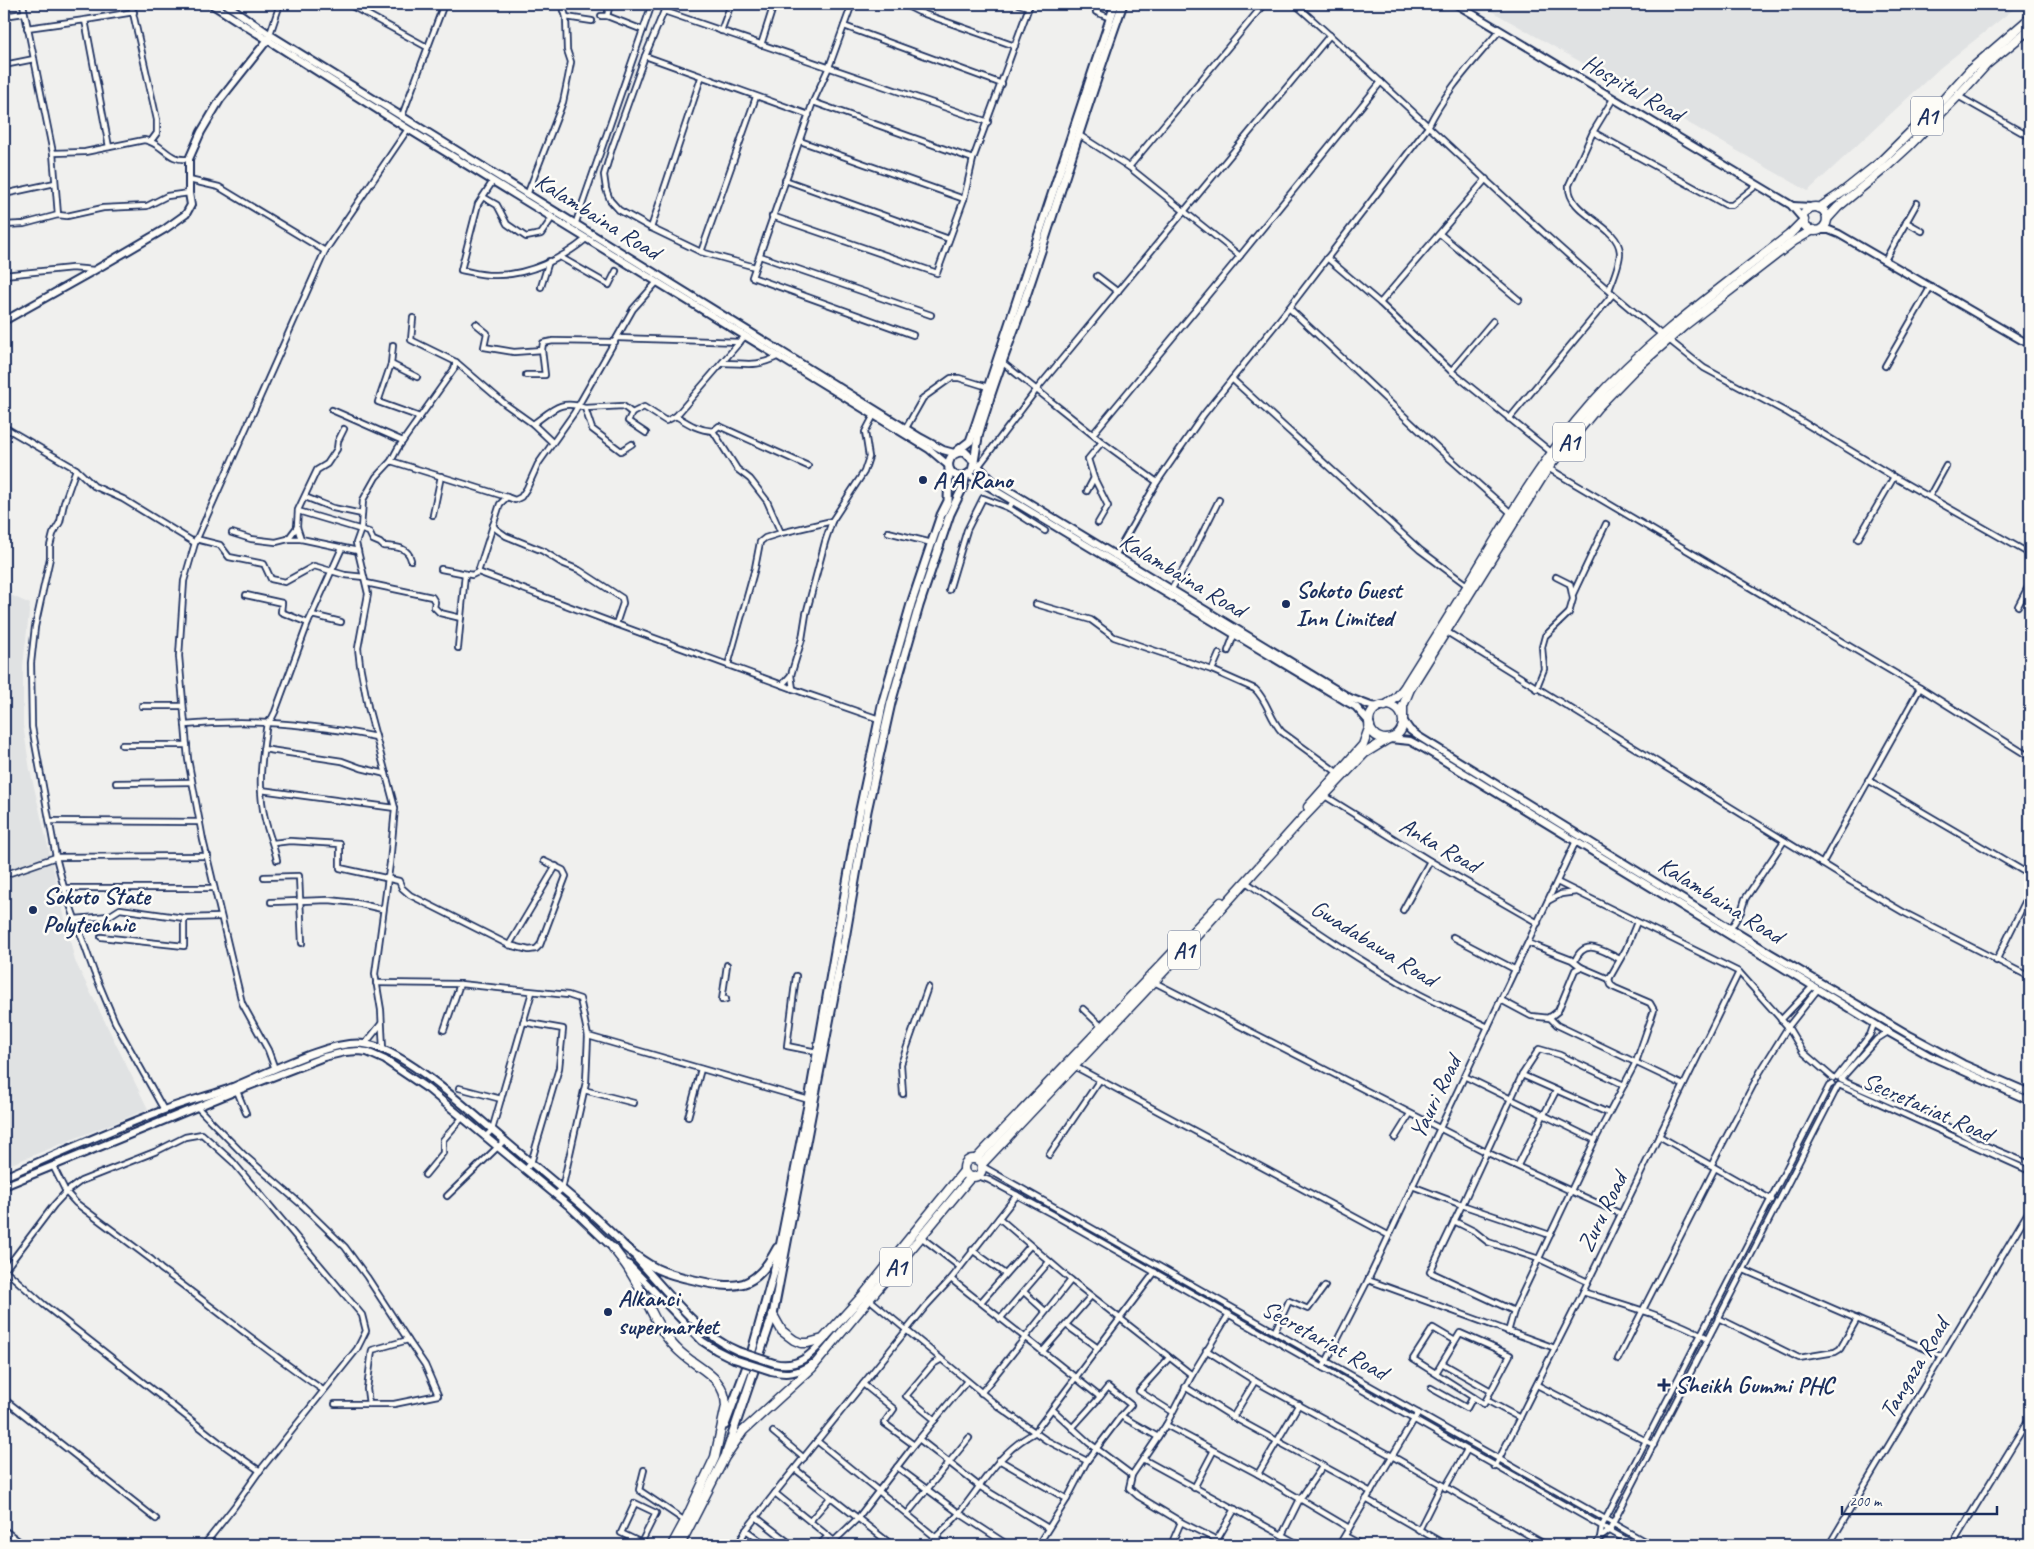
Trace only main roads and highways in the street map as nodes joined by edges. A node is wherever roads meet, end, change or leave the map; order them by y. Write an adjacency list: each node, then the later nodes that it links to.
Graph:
1 (211, 4): 8 (main road, Kalambaina Road)
2 (226, 4): 8 (main road, Kalambaina Road)
3 (1115, 4): 18 (main road)
4 (1123, 4): 19 (main road)
5 (1456, 4): 9 (main road, Hospital Road)
6 (2030, 18): 10 (highway, A1)
7 (2030, 29): 12 (highway, A1)
8 (270, 37): 15 (main road); 18 (main road, Kalambaina Road); 20 (main road, Kalambaina Road)
9 (1791, 205): 10 (main road); 11 (main road)
10 (1815, 208): 11 (highway); 12 (highway)
11 (1802, 218): 13 (highway); 16 (highway, A1)
12 (1827, 219): 13 (highway); 14 (main road)
13 (1816, 230): 14 (main road); 16 (highway, A1)
14 (1839, 234): 17 (main road)
15 (4, 321)
16 (1665, 337): 22 (highway, A1); 23 (highway, A1)
17 (2030, 345)
18 (955, 453): 19 (main road); 20 (main road)
19 (975, 463): 21 (main road); 22 (main road, Kalambaina Road)
20 (949, 468): 21 (main road); 33 (main road)
21 (968, 475): 24 (main road); 36 (main road)
22 (1383, 706): 23 (highway); 24 (highway)
23 (1403, 719): 25 (highway); 26 (main road, Kalambaina Road)
24 (1370, 725): 25 (highway); 28 (highway, A1)
25 (1389, 739): 27 (main road); 28 (highway, A1)
26 (2030, 1093)
27 (2030, 1101)
28 (980, 1163): 29 (highway); 31 (highway)
29 (964, 1171): 31 (highway); 37 (highway, A1)
30 (4, 1176): 34 (main road)
31 (974, 1176): 38 (highway, A1)
32 (4, 1186): 35 (main road)
33 (784, 1228): 34 (main road); 39 (main road)
34 (625, 1247): 37 (main road, bridge)
35 (613, 1248): 38 (main road, bridge); 39 (highway)
36 (773, 1315): 37 (highway); 40 (main road)
37 (828, 1335)
38 (821, 1357): 40 (highway, A1)
39 (715, 1457): 41 (highway)
40 (725, 1457): 42 (highway, A1)
41 (672, 1545)
42 (680, 1545)

